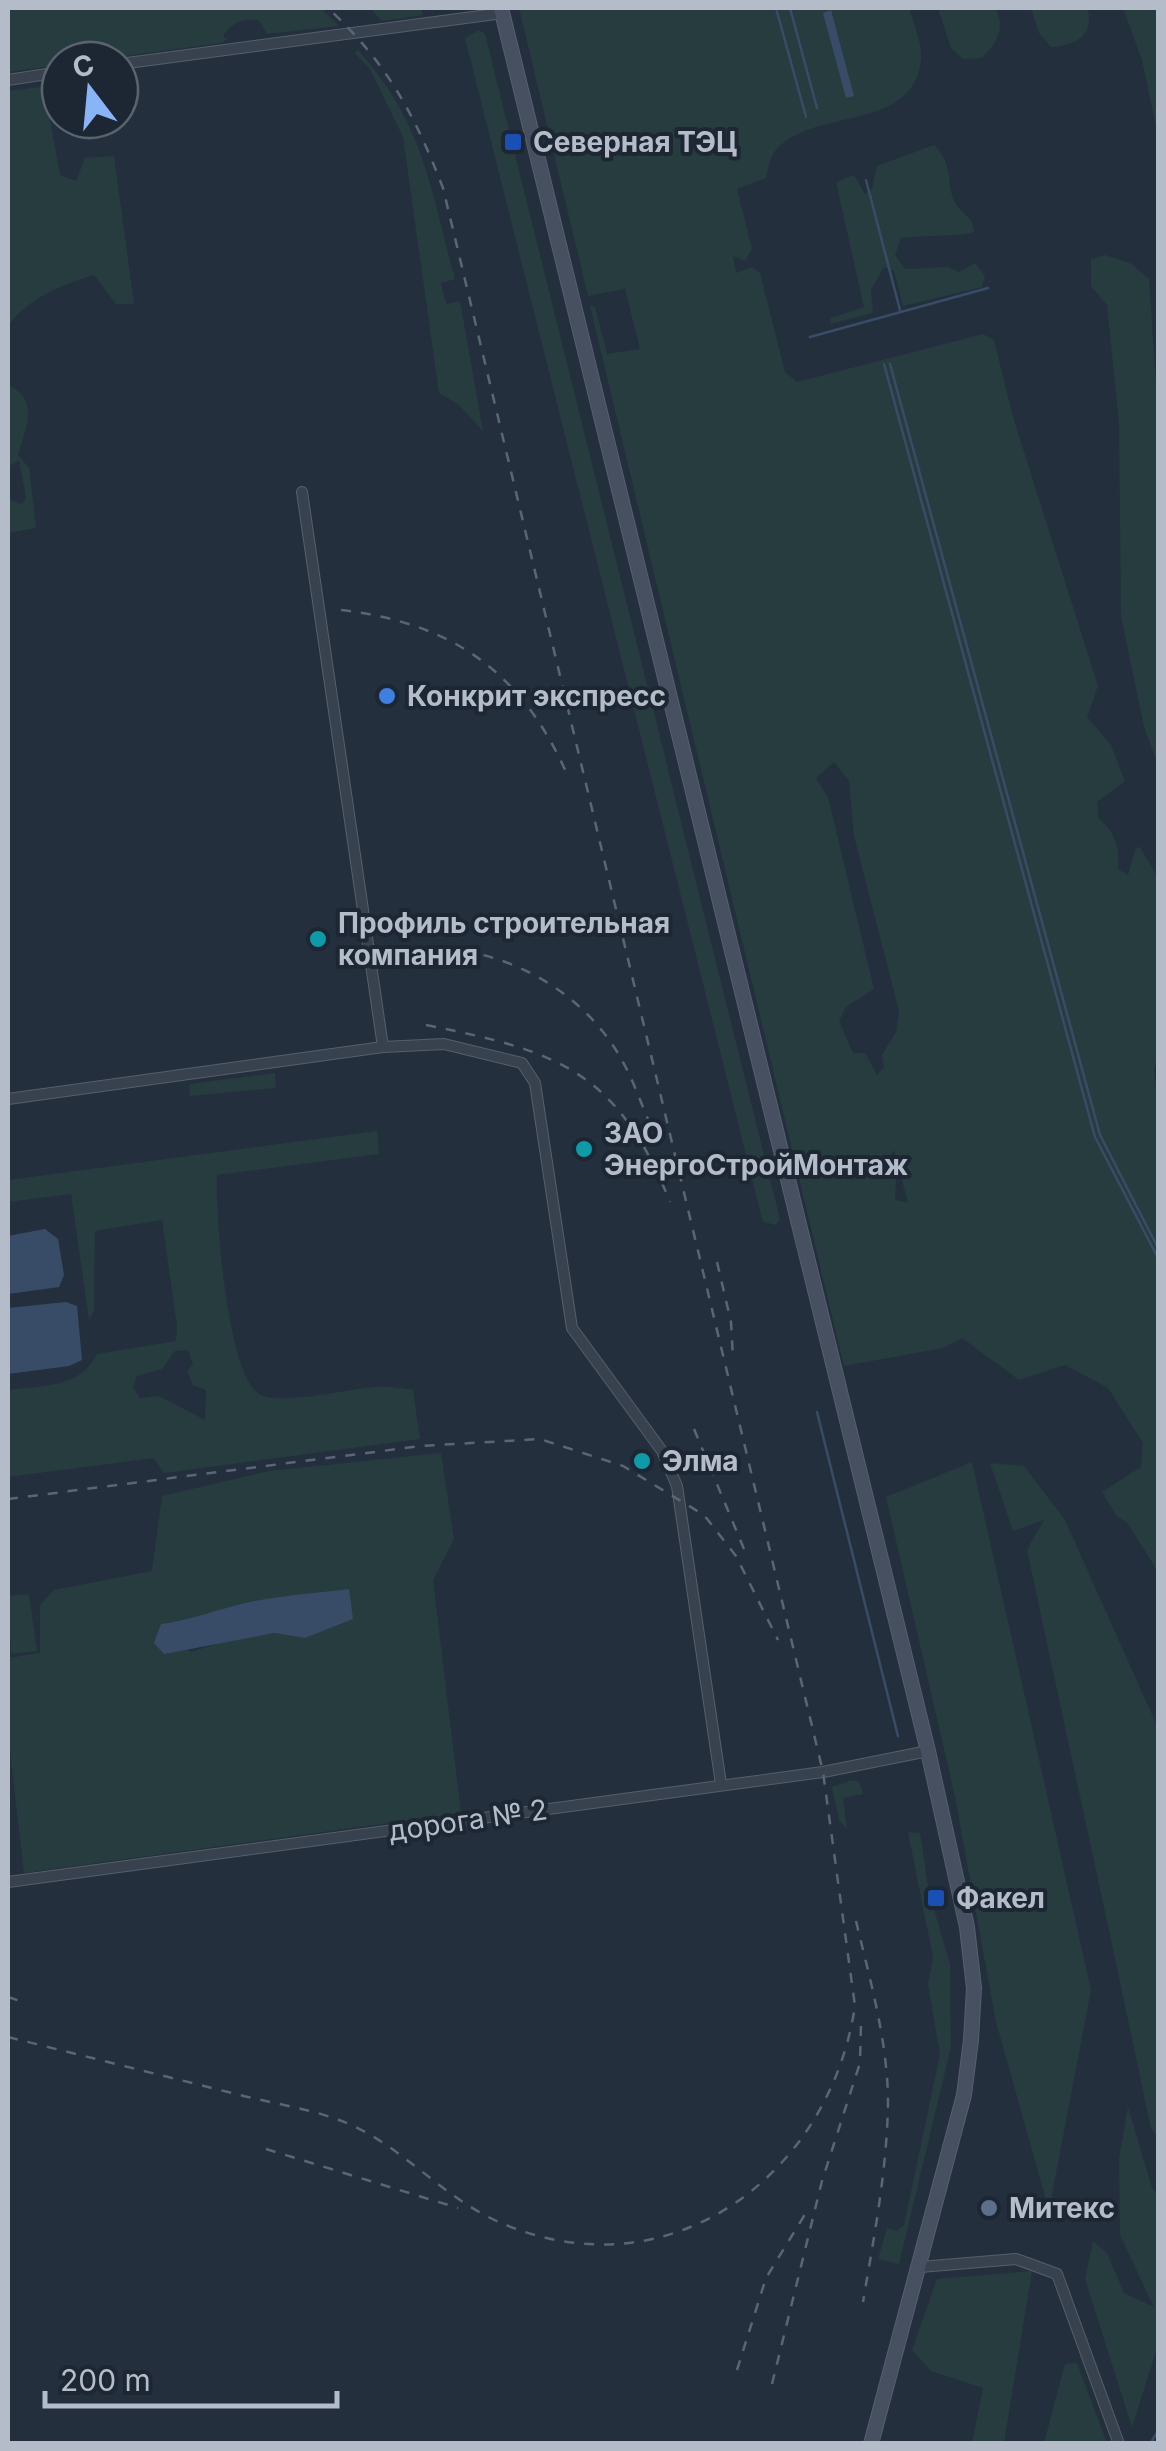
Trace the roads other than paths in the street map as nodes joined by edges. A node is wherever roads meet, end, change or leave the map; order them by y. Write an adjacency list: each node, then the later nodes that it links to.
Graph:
1 (502, 10): 2 (street); 8 (main road)
2 (140, 61)
3 (40, 75): 4 (street)
4 (8, 80)
5 (302, 492): 6 (street)
6 (383, 1047): 7 (street); 9 (street)
7 (8, 1099)
8 (928, 1751): 9 (street, дорога № 2); 11 (main road)
9 (720, 1784): 10 (street, дорога № 2)
10 (8, 1882)
11 (920, 2267): 12 (main road); 13 (street)
12 (871, 2444)
13 (1120, 2444)

